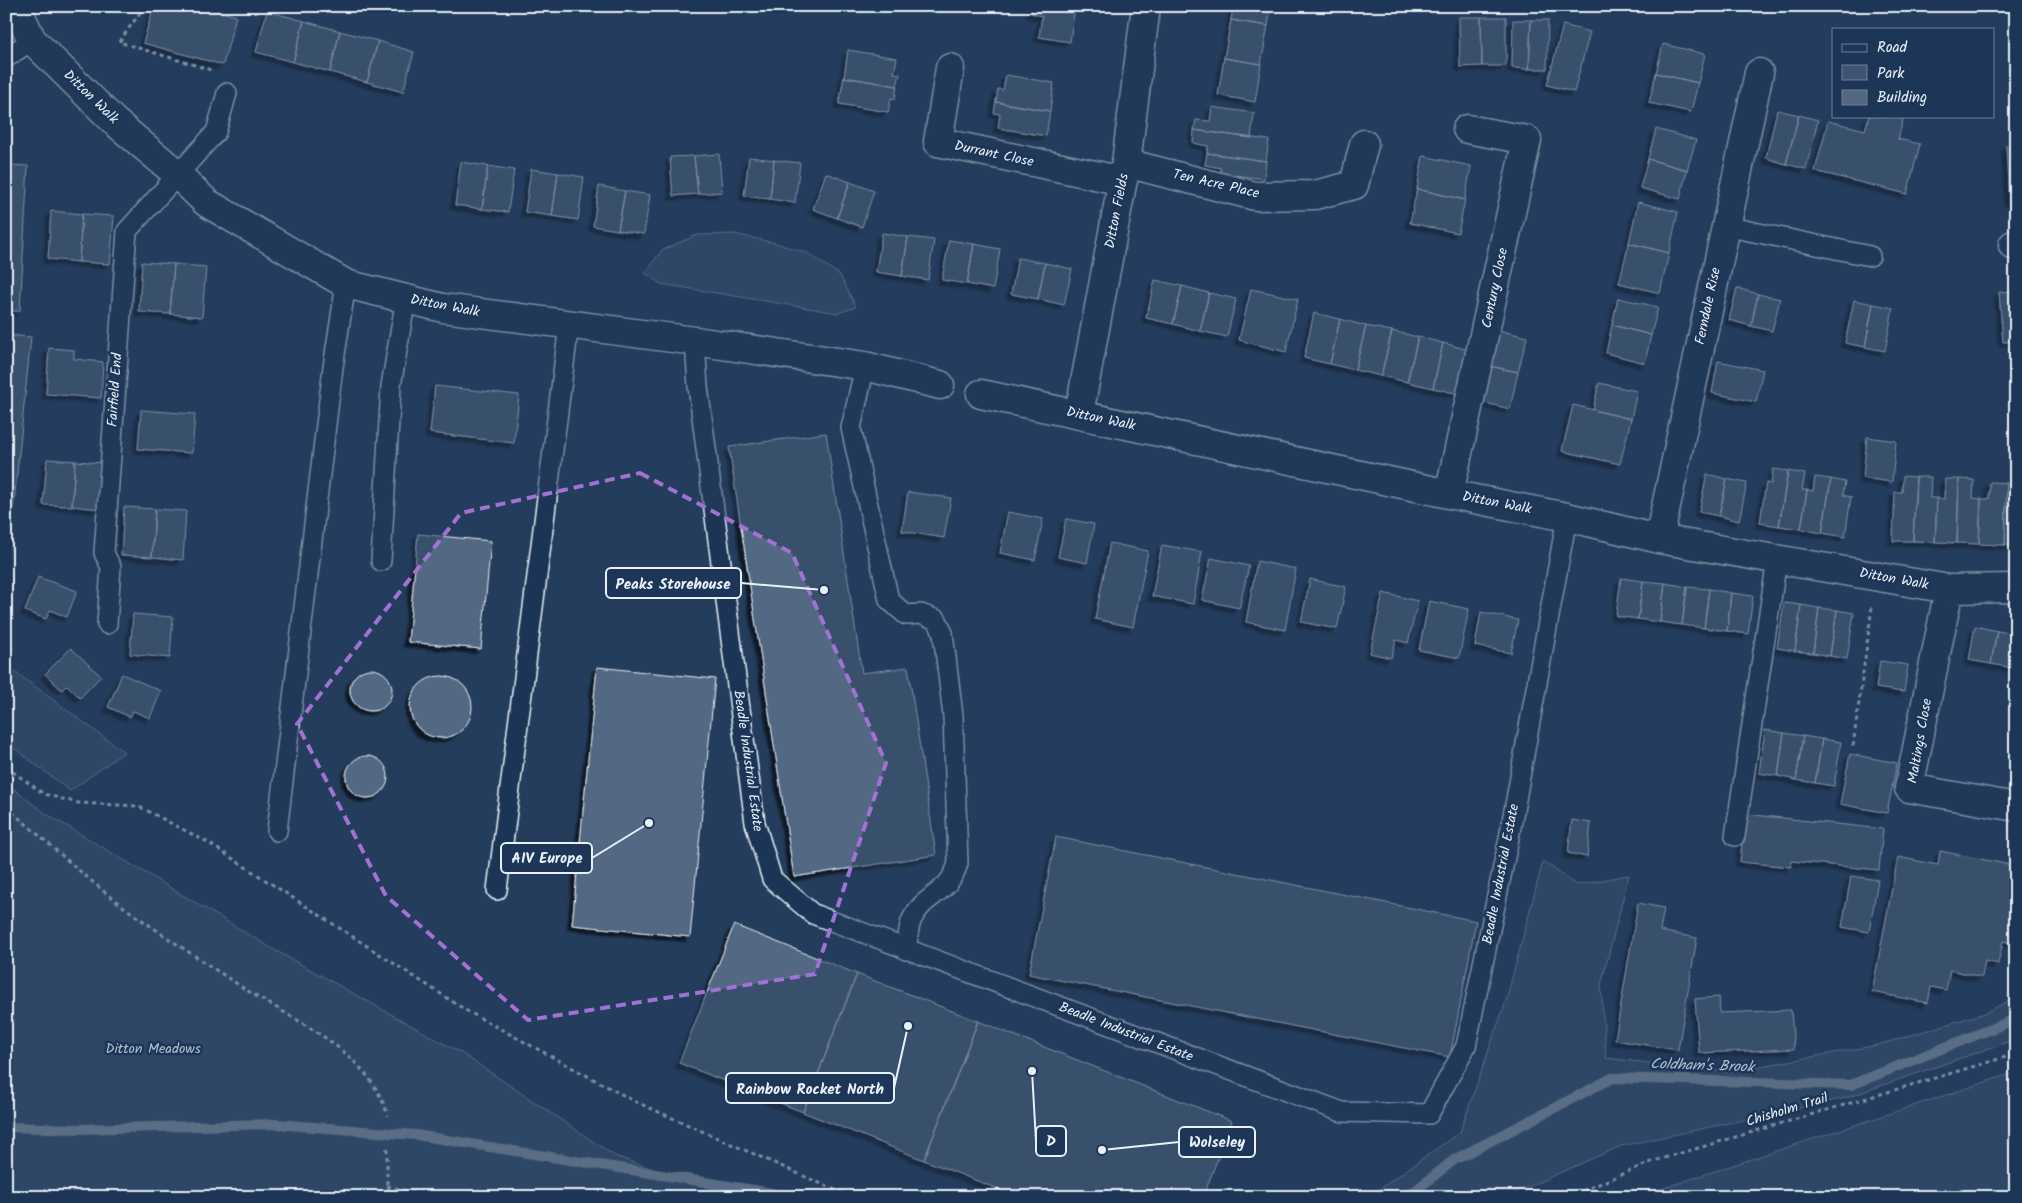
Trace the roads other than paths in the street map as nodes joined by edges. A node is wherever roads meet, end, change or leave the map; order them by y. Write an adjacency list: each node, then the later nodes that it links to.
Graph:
1 (16, 6): 3 (street)
2 (1146, 6): 10 (street, Ditton Fields)
3 (32, 40): 4 (lane); 11 (street, Ditton Walk)
4 (6, 58)
5 (950, 68): 10 (street, Durrant Close)
6 (1759, 73): 12 (street, Ferndale Rise)
7 (228, 93): 11 (lane, Fairfield End)
8 (1468, 129): 22 (street, Century Close)
9 (1364, 144): 10 (street, Ten Acre Place)
10 (1125, 172): 21 (street, Ditton Fields)
11 (177, 174): 14 (street, Ditton Walk); 29 (lane, Fairfield End)
12 (1725, 226): 13 (lane); 24 (street, Ferndale Rise)
13 (1870, 256)
14 (346, 284): 15 (street, Ditton Walk); 31 (lane)
15 (406, 298): 16 (street, Ditton Walk); 26 (lane)
16 (569, 324): 17 (street, Ditton Walk); 33 (lane)
17 (695, 341): 18 (street, Ditton Walk); 34 (lane, Beadle Industrial Estate)
18 (865, 366): 19 (street, Ditton Walk); 34 (lane)
19 (940, 385)
20 (981, 394): 21 (street, Ditton Walk)
21 (1079, 414): 22 (street, Ditton Walk)
22 (1450, 494): 23 (street, Ditton Walk)
23 (1567, 517): 24 (street, Ditton Walk); 34 (lane, Beadle Industrial Estate)
24 (1659, 539): 25 (street, Ditton Walk)
25 (1777, 560): 28 (street, Ditton Walk); 32 (lane)
26 (381, 561)
27 (2016, 588): 28 (street, Ditton Walk)
28 (1949, 589): 30 (street, Maltings Close)
29 (107, 624)
30 (2016, 807)
31 (277, 831)
32 (1735, 836)
33 (497, 890)
34 (906, 950)

